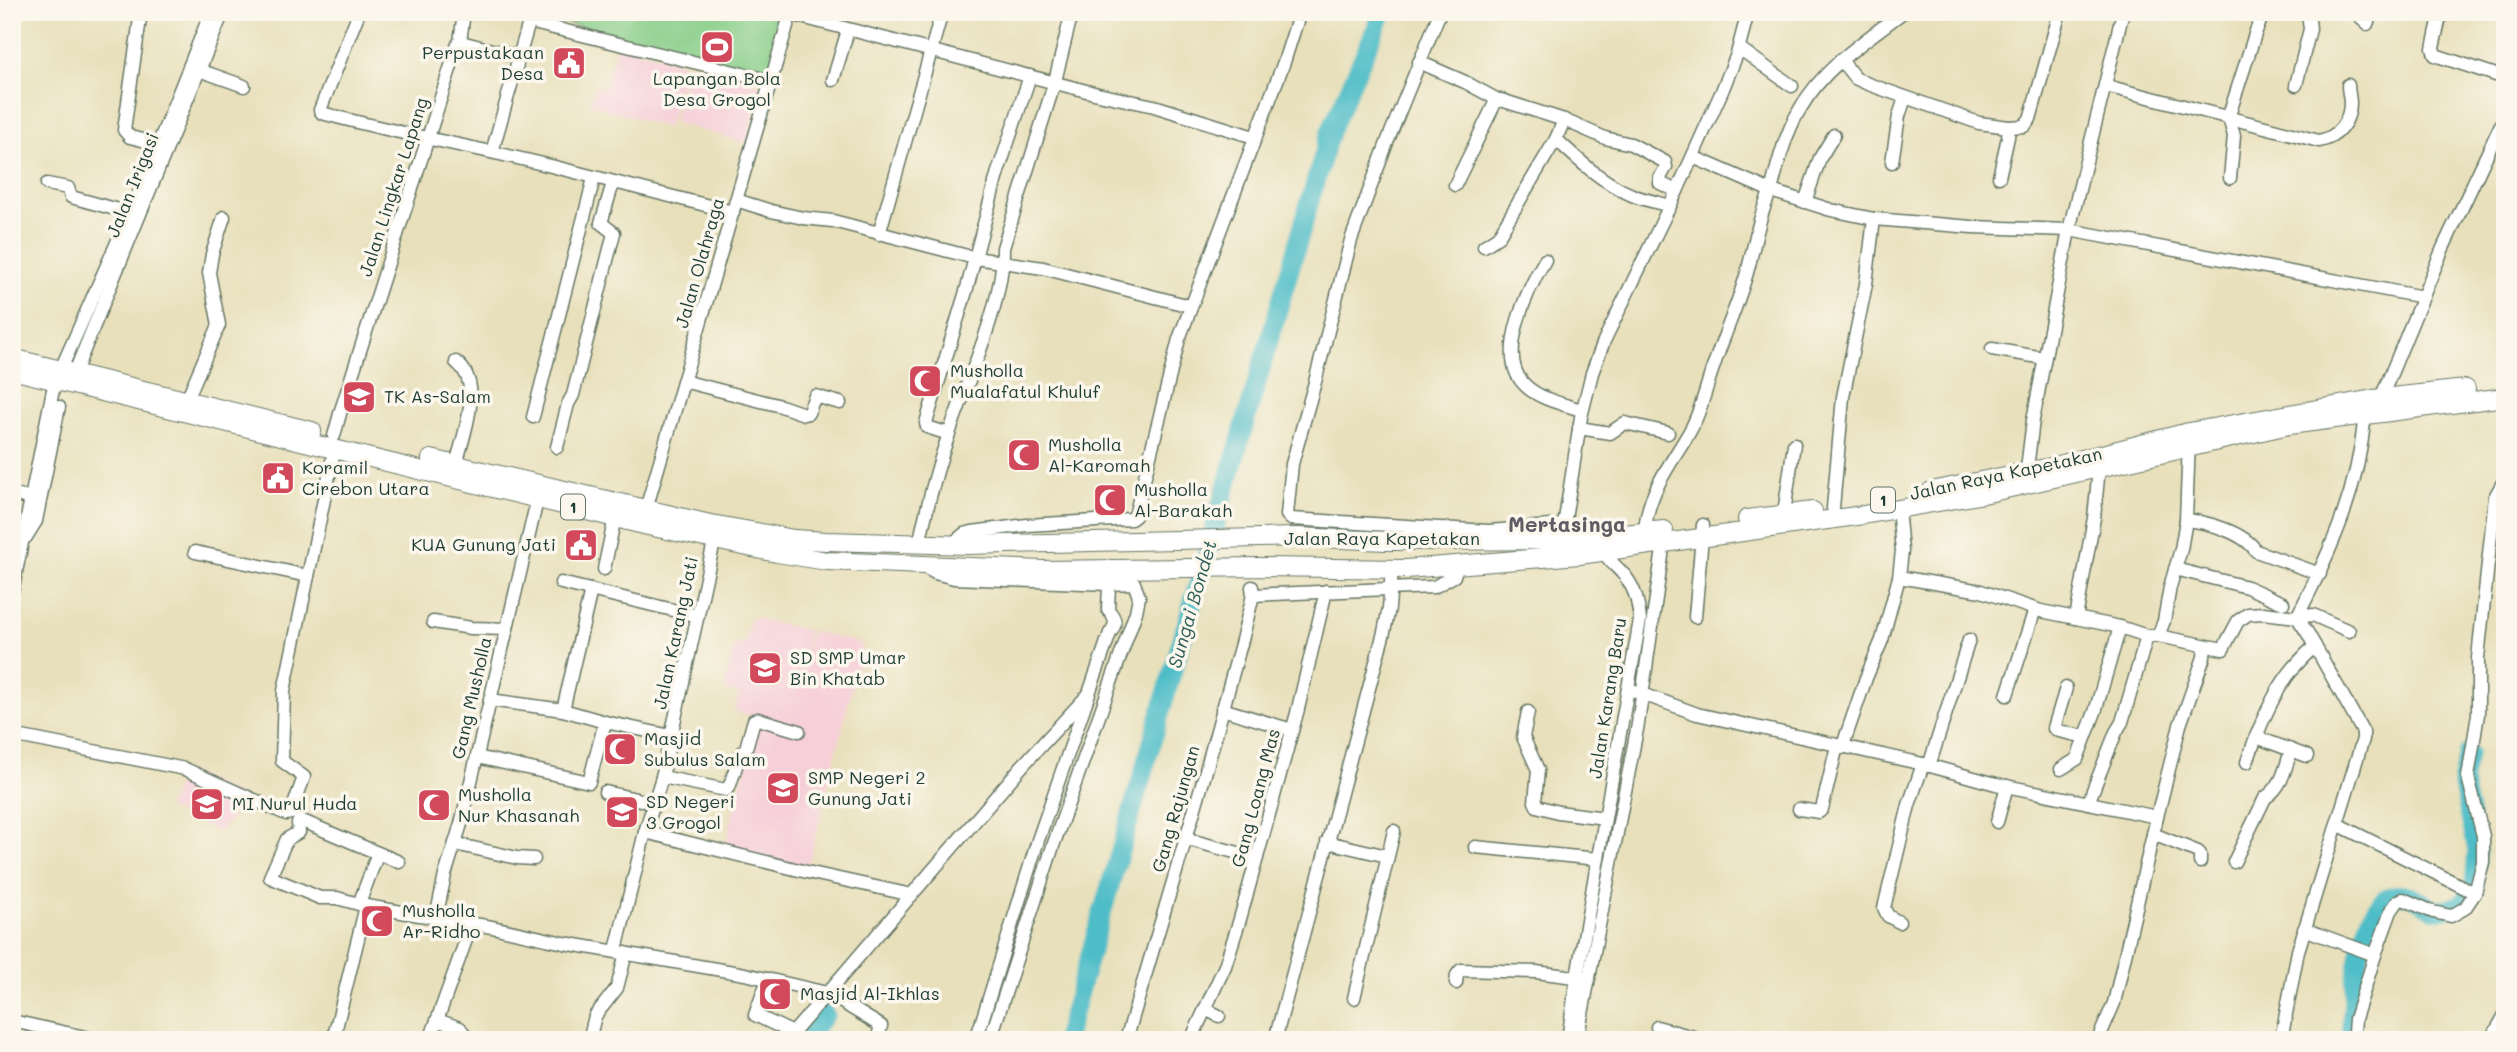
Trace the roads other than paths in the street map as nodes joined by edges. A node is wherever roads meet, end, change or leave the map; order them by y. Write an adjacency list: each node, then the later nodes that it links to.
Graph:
1 (142, 12): 50 (street)
2 (211, 12): 50 (street)
3 (223, 12): 28 (street, Jalan Irigasi)
4 (359, 12): 48 (street)
5 (464, 12): 22 (street, Jalan Lingkar Lapang)
6 (942, 12): 24 (street)
7 (1072, 12): 33 (street)
8 (1300, 12): 47 (street)
9 (1440, 12): 27 (street)
10 (1748, 12): 23 (street)
11 (1903, 12): 26 (street)
12 (2060, 12): 44 (street)
13 (2123, 12): 38 (street)
14 (2264, 12): 42 (street)
15 (2308, 12): 34 (street)
16 (2356, 12): 17 (street)
17 (2372, 12)
18 (2441, 12): 30 (street)
19 (790, 13): 21 (street); 32 (street, Jalan Olahraga)
20 (531, 17): 25 (street); 32 (street)
21 (848, 30): 24 (street); 31 (street)
22 (460, 42): 25 (street); 48 (street, Jalan Lingkar Lapang)
23 (1739, 48): 37 (street); 52 (street)
24 (931, 52): 29 (street); 69 (street)
25 (519, 57): 51 (street)
26 (1841, 60): 39 (street); 60 (street)
27 (1419, 62): 40 (street); 116 (street)
28 (199, 70): 36 (street); 81 (street, Jalan Irigasi)
29 (1030, 76): 33 (street); 71 (street)
30 (2505, 78)
31 (833, 80)
32 (771, 81): 63 (street, Jalan Olahraga)
33 (1055, 82): 47 (street); 73 (street)
34 (2296, 85)
35 (2348, 85): 42 (street)
36 (244, 86)
37 (1793, 86)
38 (2106, 86): 42 (street); 68 (street)
39 (1905, 98): 44 (street); 53 (street)
40 (1497, 100): 43 (street); 59 (street)
41 (2505, 116): 46 (street)
42 (2230, 117): 55 (street)
43 (1564, 120): 49 (street); 61 (street)
44 (2009, 127): 54 (street)
45 (1834, 135): 62 (street)
46 (2501, 136): 74 (street)
47 (1254, 137): 75 (street)
48 (428, 139): 51 (street); 96 (street, Jalan Lingkar Lapang)
49 (1556, 139): 64 (street); 70 (street)
50 (158, 144): 65 (street)
51 (492, 152): 56 (street)
52 (1693, 156): 60 (street); 61 (street)
53 (1892, 162)
54 (1999, 177)
55 (2230, 177)
56 (594, 178): 57 (street); 90 (street)
57 (612, 183): 63 (street); 98 (street)
58 (47, 184): 65 (street)
59 (1455, 185)
60 (1767, 189): 62 (street); 114 (street)
61 (1677, 191): 64 (street)
62 (1805, 202): 67 (street)
63 (735, 206): 69 (street); 82 (street, Jalan Olahraga)
64 (1670, 206): 88 (street)
65 (130, 213): 81 (street)
66 (224, 217): 86 (street)
67 (1874, 219): 68 (street); 107 (street)
68 (2069, 230): 74 (street); 78 (street)
69 (878, 234): 71 (street)
70 (1484, 246)
71 (975, 258): 73 (street); 93 (street)
72 (1545, 260): 88 (street)
73 (1005, 261): 75 (street); 93 (street)
74 (2423, 296): 85 (street)
75 (1190, 306): 121 (street)
76 (1992, 349): 78 (street)
77 (12, 358): 81 (highway, 1)
78 (2044, 358): 101 (street)
79 (456, 362): 99 (street)
80 (12, 370): 81 (highway, 1)
81 (62, 374): 86 (highway, 1); 91 (highway, 1); 105 (street); 117 (street)
82 (683, 381): 87 (street); 109 (street, Jalan Olahraga)
83 (2505, 386): 85 (highway, Jalan Raya Kapetakan / 1)
84 (2505, 397): 89 (highway, Jalan Raya Kapetakan / 1)
85 (2381, 398): 95 (highway, Jalan Raya Kapetakan / 1)
86 (187, 399): 91 (highway, 1)
87 (840, 403)
88 (1582, 410): 92 (street)
89 (2365, 414): 95 (highway, Jalan Raya Kapetakan / 1); 128 (street)
90 (533, 417)
91 (274, 428): 96 (highway, 1)
92 (1579, 428): 94 (street); 116 (street)
93 (949, 433): 119 (street)
94 (1668, 433)
95 (2189, 439): 100 (highway, Jalan Raya Kapetakan / 1); 101 (highway, Jalan Raya Kapetakan / 1); 111 (street)
96 (343, 444): 99 (highway, 1); 103 (highway, 1); 129 (street, Jalan Lingkar Lapang)
97 (1794, 444): 112 (street)
98 (557, 447)
99 (456, 465): 103 (highway, 1)
100 (2099, 468): 101 (highway, Jalan Raya Kapetakan / 1); 142 (street)
101 (2026, 478): 106 (highway, Jalan Raya Kapetakan / 1); 108 (highway, Jalan Raya Kapetakan / 1)
102 (2505, 479): 198 (street)
103 (540, 491): 109 (highway, 1); 110 (highway, 1); 145 (street, Gang Musholla)
104 (12, 494): 105 (street)
105 (31, 499): 117 (street)
106 (1879, 506): 107 (highway, Jalan Raya Kapetakan / 1); 108 (highway, Jalan Raya Kapetakan / 1); 112 (highway, Jalan Raya Kapetakan / 1)
107 (1833, 508): 112 (highway, Jalan Raya Kapetakan / 1)
108 (1898, 508): 130 (street)
109 (644, 516): 110 (highway, 1); 115 (highway, 1)
110 (615, 517): 125 (street)
111 (2186, 520): 127 (street); 128 (street)
112 (1783, 521): 113 (highway, Jalan Raya Kapetakan / 1)
113 (1703, 531): 114 (highway, Jalan Raya Kapetakan / 1); 118 (highway, Jalan Raya Kapetakan / 1); 140 (street)
114 (1645, 532): 120 (highway, Jalan Raya Kapetakan / 1)
115 (716, 533): 119 (highway, 1); 124 (highway, 1); 139 (street, Jalan Karang Jati)
116 (1563, 533): 120 (highway, Jalan Raya Kapetakan / 1); 121 (highway, Jalan Raya Kapetakan / 1)
117 (21, 542): 136 (street)
118 (1664, 542): 120 (highway, Jalan Raya Kapetakan / 1); 152 (street)
119 (919, 544): 121 (highway, 1)
120 (1601, 544): 123 (highway, 1); 152 (street, Jalan Karang Baru)
121 (951, 545)
122 (195, 552): 129 (street)
123 (1457, 565): 126 (highway, 1); 133 (street)
124 (923, 566): 126 (highway, 1); 132 (street)
125 (604, 569)
126 (1392, 569): 133 (street)
127 (2175, 569): 137 (street); 147 (street)
128 (2320, 573): 141 (street)
129 (308, 576): 162 (street, Jalan Lingkar Lapang)
130 (1899, 577): 138 (street); 166 (street)
131 (561, 583): 134 (street)
132 (1109, 584): 153 (street); 226 (street)
133 (1391, 588): 135 (street); 187 (street)
134 (591, 590): 139 (street); 157 (street)
135 (1326, 591): 156 (street, Gang Rajungan); 160 (street, Gang Loang Mas)
136 (12, 593)
137 (2283, 603)
138 (2035, 609): 142 (street); 154 (street)
139 (698, 616): 163 (street, Jalan Karang Jati)
140 (1695, 617)
141 (2297, 617): 146 (street); 149 (street); 150 (street)
142 (2076, 618): 144 (street)
143 (433, 622): 145 (street)
144 (2120, 627): 147 (street); 164 (street)
145 (507, 628): 155 (street, Gang Musholla)
146 (2348, 631)
147 (2152, 636): 149 (street); 177 (street)
148 (1969, 640): 171 (street)
149 (2205, 646): 179 (street)
150 (2315, 646): 165 (street); 182 (street)
151 (2066, 688): 164 (street)
152 (1636, 692): 166 (street); 181 (street, Jalan Karang Baru)
153 (1089, 695): 199 (street); 225 (street)
154 (2007, 695)
155 (490, 700): 157 (street); 169 (street, Gang Musholla)
156 (1222, 709): 160 (street); 186 (street, Gang Rajungan)
157 (563, 710): 159 (street)
158 (1528, 712): 181 (street)
159 (605, 722): 163 (street); 169 (street)
160 (1292, 730): 192 (street, Gang Loang Mas)
161 (799, 731): 173 (street)
162 (12, 735)
163 (671, 736): 173 (street, Jalan Karang Jati)
164 (2085, 737): 172 (street)
165 (2256, 737): 167 (street); 170 (street)
166 (1840, 747): 171 (street); 178 (street)
167 (2291, 750): 168 (street); 197 (street)
168 (2307, 756)
169 (477, 757): 188 (street, Gang Musholla)
170 (2247, 762)
171 (1926, 765): 174 (street); 202 (street)
172 (2061, 769)
173 (662, 777): 176 (street, Jalan Karang Jati)
174 (2007, 786): 177 (street); 180 (street)
175 (605, 792): 176 (street)
176 (654, 803): 184 (street, Jalan Karang Jati)
177 (2088, 803): 179 (street)
178 (1799, 809)
179 (2157, 817): 185 (street)
180 (1997, 822)
181 (1611, 824): 194 (street); 207 (street)
182 (2337, 824): 198 (street); 204 (street)
183 (1394, 831): 191 (street)
184 (645, 832): 199 (street); 205 (street, Jalan Karang Jati)
185 (2153, 834): 196 (street); 233 (street)
186 (1186, 839): 192 (street); 227 (street, Gang Rajungan)
187 (1328, 842): 191 (street); 229 (street)
188 (455, 844): 193 (street); 201 (street, Gang Musholla)
189 (1475, 847): 194 (street)
190 (378, 853): 195 (street); 200 (street); 200 (street)
191 (1387, 856): 211 (street)
192 (1257, 858): 212 (street, Gang Loang Mas)
193 (534, 859)
194 (1598, 859): 207 (street)
195 (400, 862)
196 (2200, 862)
197 (2234, 862)
198 (2472, 891): 206 (street)
199 (912, 895): 210 (street)
200 (363, 905): 201 (street); 220 (street)
201 (436, 918): 203 (street)
202 (1899, 922)
203 (472, 923): 205 (street); 214 (street)
204 (2304, 929): 206 (street); 234 (street)
205 (621, 952): 208 (street); 223 (street, Jalan Karang Jati)
206 (2368, 952): 235 (street)
207 (1582, 977): 209 (street); 230 (street); 231 (street)
208 (768, 979): 210 (street); 218 (street)
209 (1456, 983)
210 (831, 995): 218 (street); 224 (street)
211 (1354, 998)
212 (1205, 1009): 213 (street); 228 (street, Gang Loang Mas)
213 (1219, 1016)
214 (437, 1020): 221 (street); 222 (street)
215 (2503, 1020): 236 (street)
216 (12, 1021): 219 (street)
217 (1657, 1027): 232 (street)
218 (790, 1036)
219 (99, 1040)
220 (333, 1040)
221 (430, 1040)
222 (465, 1040)
223 (589, 1040)
224 (877, 1040)
225 (976, 1040)
226 (990, 1040)
227 (1126, 1040)
228 (1191, 1040)
229 (1275, 1040)
230 (1568, 1040)
231 (1577, 1040)
232 (1704, 1040)
233 (2098, 1040)
234 (2281, 1040)
235 (2359, 1040)
236 (2491, 1040)

